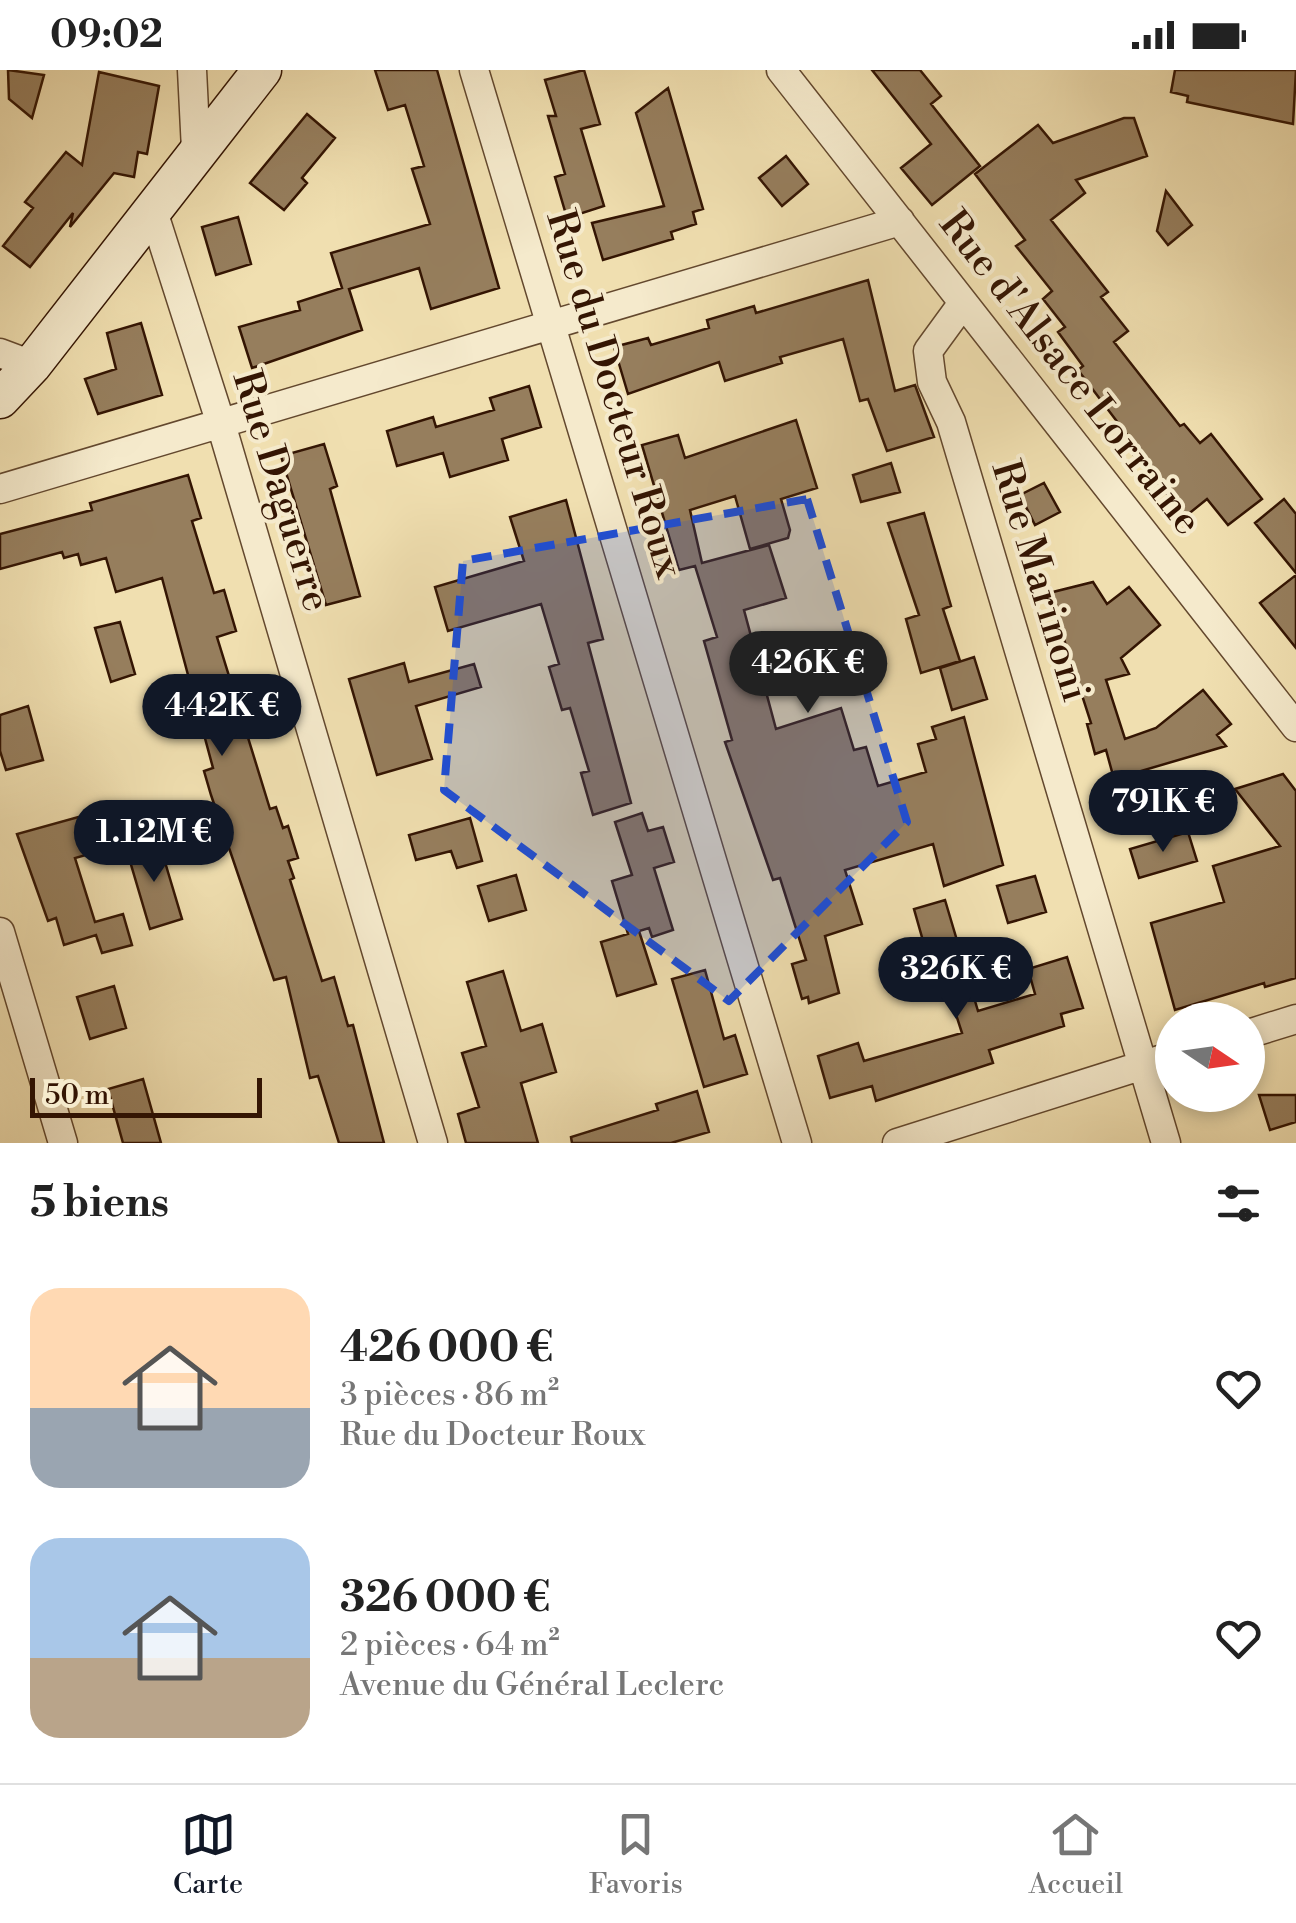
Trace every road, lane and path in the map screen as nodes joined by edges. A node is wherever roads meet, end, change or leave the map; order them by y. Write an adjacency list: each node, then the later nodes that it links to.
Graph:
1 (192, 70): 5 (street)
2 (262, 70): 5 (street)
3 (474, 70): 9 (street, Rue du Docteur Roux)
4 (781, 70): 7 (street, Rue d'Alsace Lorraine)
5 (196, 150): 6 (street)
6 (152, 208): 10 (street); 12 (street, Rue Daguerre)
7 (900, 221): 8 (street, Rue d'Alsace Lorraine); 9 (street)
8 (964, 303): 14 (street, Rue d'Alsace Lorraine); 19 (street, Rue Marinoni)
9 (551, 324): 12 (street); 22 (street, Rue du Docteur Roux)
10 (16, 359): 11 (street)
11 (0, 399)
12 (221, 424): 13 (street); 21 (street, Rue Daguerre)
13 (0, 489)
14 (1296, 727)
15 (0, 932): 20 (street)
16 (1296, 1019): 17 (street)
17 (1265, 1029)
18 (1155, 1061): 19 (street)
19 (1142, 1065): 23 (street); 24 (street, Rue Marinoni)
20 (63, 1143)
21 (433, 1143)
22 (798, 1143)
23 (896, 1143)
24 (1166, 1143)

